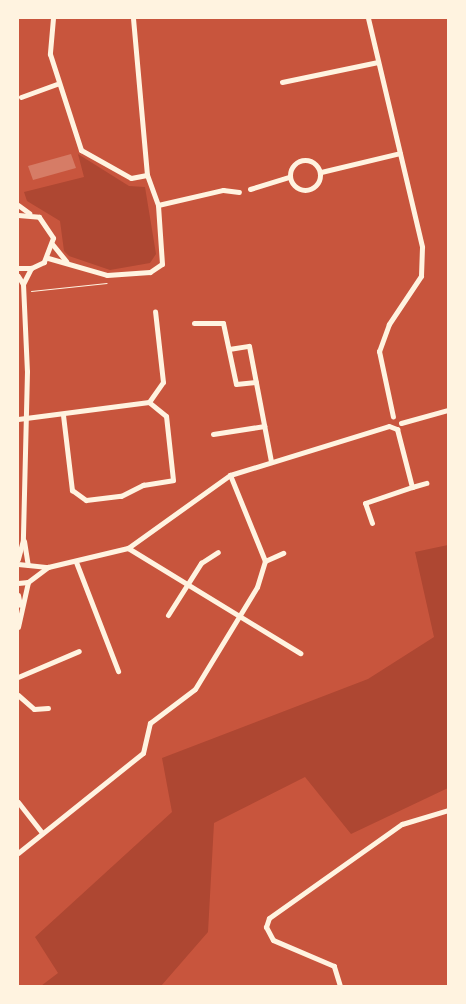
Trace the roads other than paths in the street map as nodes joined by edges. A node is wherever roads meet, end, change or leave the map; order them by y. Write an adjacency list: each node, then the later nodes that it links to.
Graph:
1 (53, 18): 6 (street)
2 (133, 18): 10 (street)
3 (368, 18): 4 (street)
4 (378, 62): 5 (street); 8 (street)
5 (282, 82)
6 (57, 84): 7 (street); 10 (street)
7 (21, 97)
8 (400, 153): 9 (street); 32 (street)
9 (321, 172): 11 (street); 11 (street)
10 (147, 175): 15 (street)
11 (289, 178): 12 (street)
12 (250, 189)
13 (239, 192): 15 (street)
14 (18, 205): 16 (street)
15 (158, 205): 20 (street)
16 (30, 214): 17 (street); 18 (street)
17 (18, 215)
18 (53, 245): 19 (street); 20 (street)
19 (48, 258): 20 (street); 22 (street)
20 (66, 262)
21 (18, 268): 22 (street)
22 (32, 268): 24 (street)
23 (18, 276): 24 (street)
24 (23, 284): 34 (street)
25 (155, 311): 29 (street)
26 (194, 323): 27 (street)
27 (230, 349): 28 (street); 28 (street)
28 (256, 382): 36 (street)
29 (150, 402): 31 (street); 31 (street)
30 (448, 410): 35 (street)
31 (63, 415): 34 (street)
32 (392, 417): 35 (street); 37 (street)
33 (18, 419): 34 (street)
34 (26, 419): 45 (street)
35 (401, 423): 38 (street)
36 (264, 426): 39 (street); 40 (street)
37 (389, 426): 38 (street); 40 (street)
38 (397, 429): 43 (street)
39 (214, 434)
40 (271, 461): 41 (street)
41 (230, 475): 46 (street); 50 (street)
42 (426, 483): 43 (street)
43 (412, 487): 44 (street)
44 (372, 523)
45 (23, 540): 49 (street); 53 (street)
46 (128, 548): 51 (street); 57 (street)
47 (218, 552): 57 (street)
48 (283, 553): 50 (street)
49 (18, 559)
50 (265, 561): 61 (street)
51 (76, 562): 54 (street); 65 (street)
52 (18, 564): 53 (street)
53 (28, 565): 54 (street); 55 (street)
54 (48, 567): 55 (street)
55 (29, 581): 56 (street); 59 (street)
56 (18, 583)
57 (186, 586): 60 (street); 61 (street)
58 (18, 595): 59 (street)
59 (20, 606): 62 (street)
60 (168, 615)
61 (239, 617): 64 (street); 71 (street)
62 (18, 627)
63 (79, 651): 66 (street)
64 (300, 653)
65 (118, 671)
66 (18, 677)
67 (18, 695): 68 (street)
68 (48, 708)
69 (18, 802): 71 (street)
70 (448, 810): 73 (street)
71 (42, 833): 72 (street)
72 (18, 853)
73 (340, 986)

